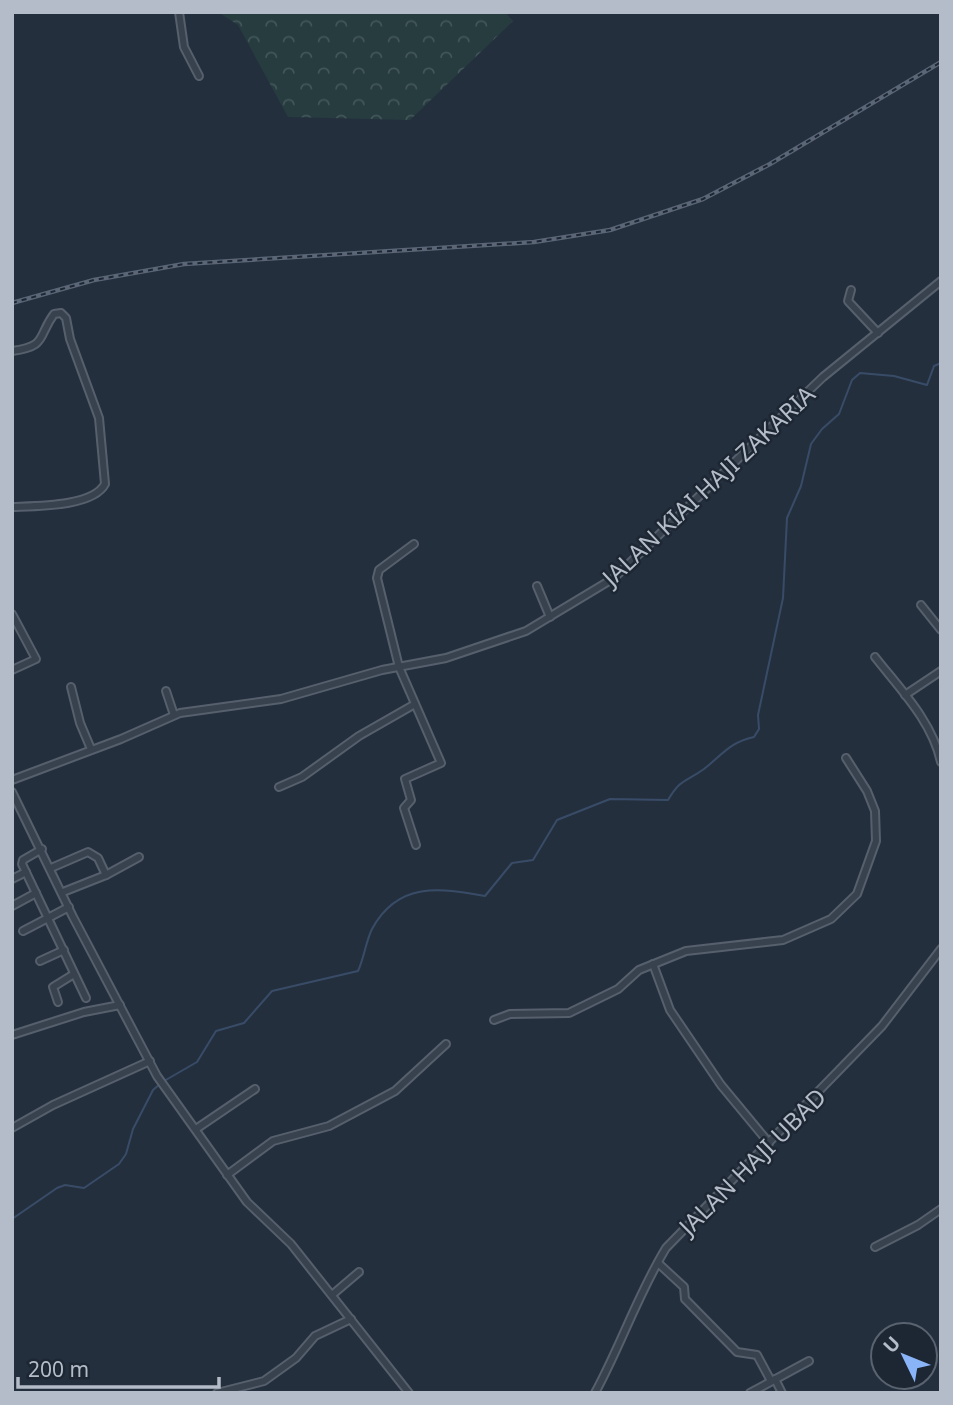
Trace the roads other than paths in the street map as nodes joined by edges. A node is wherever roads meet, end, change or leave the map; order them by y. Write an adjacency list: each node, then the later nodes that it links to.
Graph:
1 (178, 12): 2 (street)
2 (199, 76)
3 (941, 281): 5 (street, JALAN KIAI HAJI ZAKARIA)
4 (851, 290): 5 (street)
5 (878, 332): 12 (street, JALAN KIAI HAJI ZAKARIA)
6 (12, 351): 7 (street)
7 (12, 507)
8 (414, 544): 15 (street)
9 (537, 586): 12 (street)
10 (921, 605): 13 (street)
11 (12, 614): 16 (street)
12 (550, 617): 15 (street, JALAN KIAI HAJI ZAKARIA)
13 (941, 631)
14 (875, 657): 20 (street)
15 (399, 667): 21 (street); 22 (street, JALAN KIAI HAJI ZAKARIA)
16 (12, 670)
17 (941, 671): 20 (street)
18 (71, 687): 23 (street)
19 (166, 691): 22 (street)
20 (905, 695): 25 (street)
21 (415, 704): 27 (street); 29 (street)
22 (174, 715): 23 (street, JALAN KIAI HAJI ZAKARIA)
23 (91, 749): 26 (street, JALAN KIAI HAJI ZAKARIA)
24 (846, 758): 45 (street)
25 (941, 762)
26 (12, 780)
27 (279, 787)
28 (12, 792): 30 (street)
29 (415, 845)
30 (42, 849): 32 (street); 33 (street)
31 (139, 857): 34 (street)
32 (51, 868): 34 (street); 36 (street)
33 (26, 872): 35 (street); 37 (street)
34 (106, 875): 36 (street)
35 (12, 879)
36 (63, 892): 39 (street)
37 (36, 893): 38 (street); 40 (street)
38 (12, 906)
39 (69, 907): 40 (street); 49 (street)
40 (48, 917): 41 (street); 43 (street)
41 (23, 931)
42 (941, 949): 57 (street, JALAN HAJI UBAD)
43 (64, 950): 44 (street); 46 (street)
44 (40, 961)
45 (653, 964): 50 (street); 57 (street)
46 (74, 974): 47 (street); 48 (street)
47 (86, 998)
48 (58, 1002)
49 (120, 1005): 51 (street); 53 (street)
50 (494, 1020)
51 (12, 1035)
52 (446, 1044): 58 (street)
53 (150, 1061): 55 (street); 56 (street)
54 (255, 1088): 56 (street)
55 (12, 1128)
56 (196, 1129): 58 (street)
57 (769, 1143): 61 (street, JALAN HAJI UBAD)
58 (227, 1175): 63 (street)
59 (941, 1209): 60 (street)
60 (875, 1247)
61 (657, 1263): 66 (street); 69 (street, JALAN HAJI UBAD)
62 (359, 1272): 63 (street)
63 (332, 1295): 64 (street)
64 (351, 1319): 67 (street); 68 (street)
65 (809, 1361): 66 (street)
66 (773, 1380): 70 (street); 71 (street)
67 (217, 1393)
68 (409, 1393)
69 (595, 1393)
70 (750, 1393)
71 (782, 1393)

